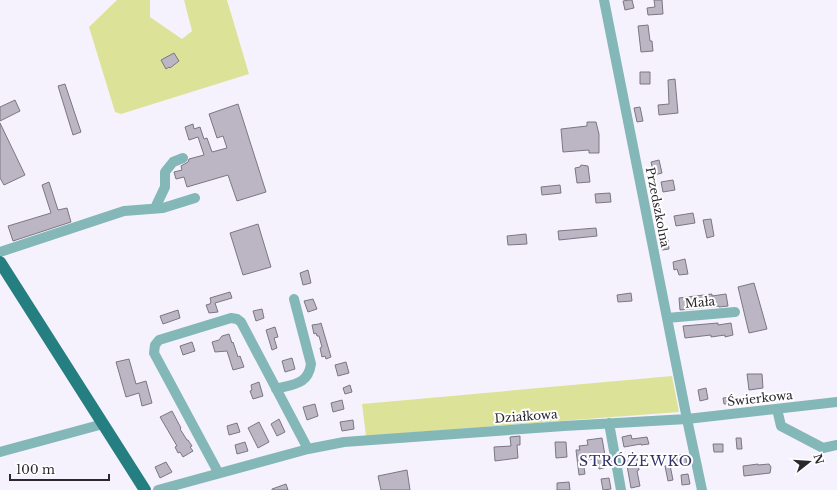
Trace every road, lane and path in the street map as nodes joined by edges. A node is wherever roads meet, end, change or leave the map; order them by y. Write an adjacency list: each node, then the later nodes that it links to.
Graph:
1 (604, 0): 9 (street, Przedszkolna)
2 (183, 158): 4 (street)
3 (195, 198): 4 (street)
4 (155, 208): 5 (street)
5 (0, 252)
6 (0, 262): 15 (main road)
7 (294, 299): 10 (street)
8 (735, 312): 9 (street, Mała)
9 (667, 318): 13 (street, Przedszkolna)
10 (276, 389): 17 (street); 19 (street)
11 (837, 402): 12 (street, Świerkowa)
12 (777, 409): 13 (street, Świerkowa); 16 (street)
13 (687, 419): 14 (street, Działkowa); 23 (street, Przedszkolna)
14 (609, 423): 17 (street, Działkowa); 22 (street)
15 (103, 424): 18 (street); 20 (main road)
16 (837, 444)
17 (308, 449): 19 (street, Działkowa)
18 (0, 452)
19 (218, 472): 21 (street, Działkowa)
20 (145, 490)
21 (158, 490)
22 (621, 490)
23 (702, 490)

